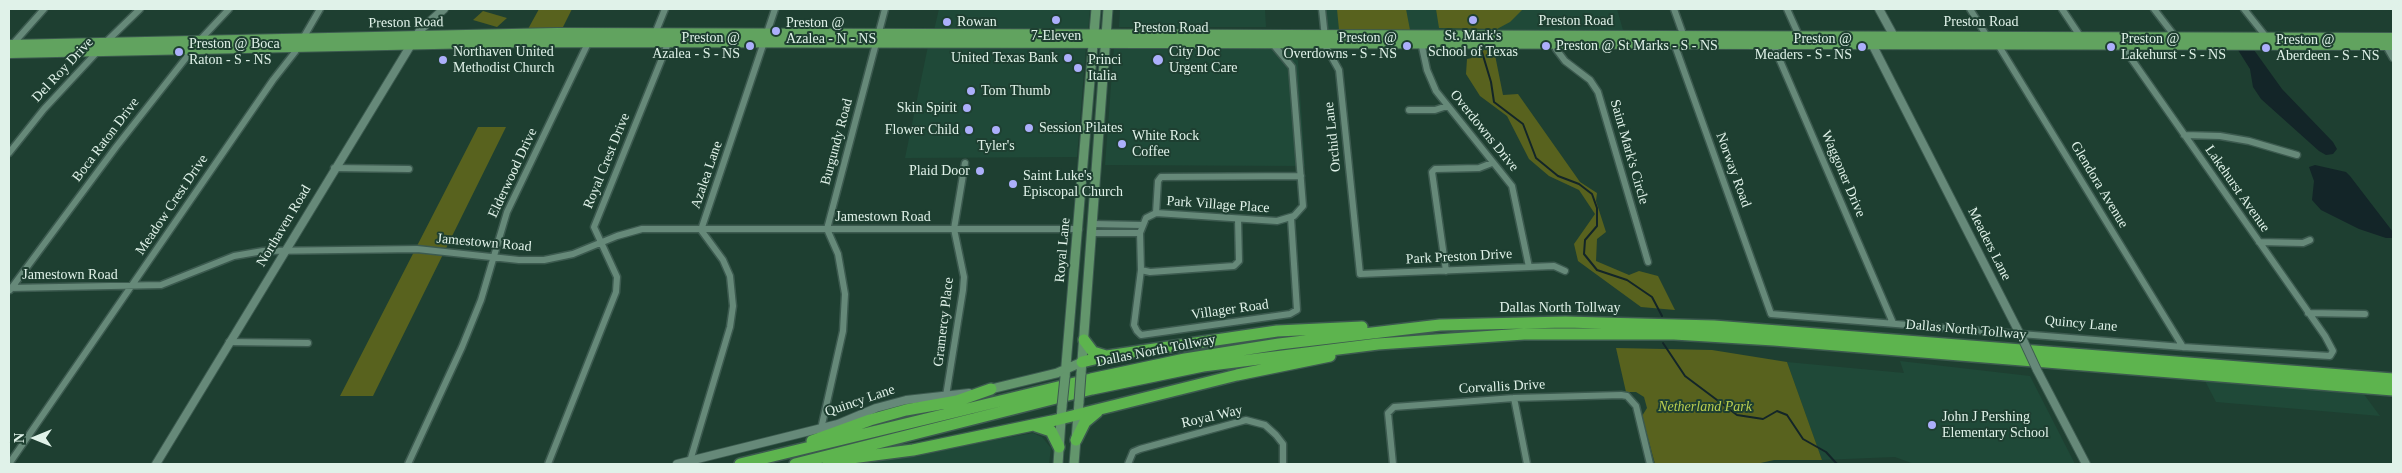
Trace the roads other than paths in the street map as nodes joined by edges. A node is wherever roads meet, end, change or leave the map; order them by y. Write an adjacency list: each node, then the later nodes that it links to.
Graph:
1 (44, 9): 49 (street)
2 (140, 9): 46 (street, Del Roy Drive)
3 (229, 9): 42 (street, Boca Raton Drive)
4 (320, 9): 47 (street, Meadow Crest Drive)
5 (444, 9): 19 (street, Northaven Road)
6 (666, 9): 23 (street)
7 (775, 9): 25 (street, Azalea Lane)
8 (885, 9): 26 (street, Burgundy Road)
9 (1096, 9): 27 (main road, Royal Lane)
10 (1108, 9): 28 (main road, Royal Lane)
11 (1322, 9): 30 (street, Orchid Lane)
12 (1674, 9): 34 (street)
13 (1787, 9): 36 (street)
14 (1880, 9): 38 (street)
15 (1970, 9): 39 (street, Glendora Avenue)
16 (2062, 9): 40 (street)
17 (2154, 9): 43 (street)
18 (2244, 9): 44 (street)
19 (416, 36): 21 (main road, Preston Road); 47 (main road, Preston Road); 48 (street, Northaven Road)
20 (1419, 37): 30 (main road, Preston Road); 32 (main road, Preston Road); 55 (street, Overdowns Drive)
21 (530, 38): 22 (main road, Preston Road); 48 (main road, Preston Road)
22 (591, 38): 23 (main road, Preston Road); 83 (street, Elderwood Drive)
23 (653, 38): 24 (main road, Preston Road)
24 (670, 38): 25 (main road, Preston Road); 81 (street, Royal Crest Drive)
25 (766, 38): 26 (main road, Preston Road); 77 (street, Azalea Lane)
26 (878, 38): 27 (main road, Preston Road); 74 (street, Burgundy Road)
27 (1093, 38): 28 (main road, Preston Road); 53 (main road, Royal Lane)
28 (1106, 38): 29 (main road, Preston Road); 54 (main road, Royal Lane)
29 (1269, 38): 30 (main road, Preston Road); 66 (street)
30 (1325, 38): 85 (street, Orchid Lane)
31 (2393, 38): 45 (main road, Preston Road)
32 (1554, 39): 33 (main road, Preston Road); 84 (street, Saint Mark's Circle)
33 (1673, 39): 34 (main road, Preston Road); 93 (street, Norway Road)
34 (1685, 39): 35 (main road, Preston Road)
35 (1771, 40): 36 (main road, Preston Road); 95 (street, Waggoner Drive)
36 (1801, 40): 37 (main road, Preston Road)
37 (1870, 40): 38 (main road, Preston Road); 97 (street, Meaders Lane)
38 (1896, 40): 39 (main road, Preston Road)
39 (1992, 40): 40 (main road, Preston Road); 102 (street, Glendora Avenue)
40 (2083, 40): 41 (main road, Preston Road)
41 (2119, 40): 43 (main road, Preston Road); 59 (street, Lakehurst Avenue)
42 (199, 41): 46 (main road, Preston Road); 47 (main road, Preston Road); 50 (street, Boca Raton Drive)
43 (2178, 41): 44 (main road, Preston Road)
44 (2270, 41): 45 (main road, Preston Road)
45 (2387, 42): 52 (street)
46 (105, 43): 49 (main road, Preston Road); 51 (street, Del Roy Drive)
47 (300, 43): 48 (main road, Preston Road); 50 (main road, Preston Road); 90 (street, Meadow Crest Drive)
48 (410, 44): 64 (street, Northaven Road)
49 (9, 48): 51 (main road, Preston Road)
50 (193, 49): 51 (main road, Preston Road); 91 (street, Boca Raton Drive)
51 (98, 52): 60 (street, Del Roy Drive)
52 (2393, 58)
53 (1089, 100): 54 (main road); 57 (main road, Royal Lane)
54 (1102, 100): 58 (main road, Royal Lane)
55 (1447, 106): 56 (street); 63 (street, Overdowns Drive)
56 (1409, 110)
57 (1088, 121): 58 (main road); 68 (main road, Royal Lane)
58 (1101, 121): 67 (main road, Royal Lane)
59 (2184, 135): 61 (street); 80 (street, Lakehurst Avenue)
60 (9, 153)
61 (2297, 155)
62 (965, 163): 75 (street, Gramercy Place)
63 (1492, 163): 86 (street, Overdowns Drive); 88 (street)
64 (334, 168): 65 (street); 82 (street, Northaven Road)
65 (409, 169)
66 (1301, 176): 69 (street, Park Village Place); 70 (street)
67 (1096, 180): 68 (main road); 73 (main road, Royal Lane)
68 (1083, 181): 76 (main road, Royal Lane)
69 (1156, 214): 71 (street, Park Village Place); 72 (street, Park Village Place)
70 (1291, 218): 71 (street, Park Village Place); 87 (street, Villager Road)
71 (1238, 219): 87 (street)
72 (1142, 225): 73 (street); 78 (street, Villager Road)
73 (1092, 228): 76 (main road); 78 (street); 98 (main road, Royal Lane)
74 (827, 229): 75 (street, Jamestown Road); 77 (street, Jamestown Road); 116 (street)
75 (954, 229): 76 (street, Jamestown Road); 110 (street, Gramercy Place)
76 (1079, 229): 106 (main road, Royal Lane)
77 (701, 230): 81 (street, Jamestown Road); 120 (street, Azalea Lane)
78 (1140, 233): 87 (street, Villager Road)
79 (2310, 240): 80 (street)
80 (2259, 242): 92 (street, Lakehurst Avenue)
81 (600, 243): 83 (street, Jamestown Road); 124 (street, Royal Crest Drive)
82 (284, 250): 83 (street, Jamestown Road); 90 (street, Jamestown Road); 99 (street, Northaven Road)
83 (493, 257): 123 (street, Elderwood Drive)
84 (1648, 262)
85 (1358, 267): 88 (street, Park Preston Drive)
86 (1529, 267): 88 (street, Park Preston Drive); 89 (street, Park Preston Drive)
87 (1141, 270)
88 (1446, 271)
89 (1565, 271)
90 (131, 287): 91 (street, Jamestown Road); 121 (street, Meadow Crest Drive)
91 (9, 289)
92 (2308, 313): 94 (street); 104 (street, Lakehurst Avenue)
93 (1771, 314): 95 (street, Quincy Lane)
94 (2366, 314)
95 (1893, 323): 97 (street, Quincy Lane)
96 (1426, 326): 103 (highway); 107 (highway, Dallas North Tollway); 119 (highway, Dallas North Tollway)
97 (2019, 333): 102 (street, Quincy Lane); 136 (street, Meaders Lane, bridge)
98 (1084, 340): 103 (highway); 105 (main road, Royal Lane)
99 (229, 342): 100 (street); 122 (street, Northaven Road)
100 (308, 343)
101 (1378, 344): 109 (highway, Dallas North Tollway); 112 (highway); 127 (highway, Dallas North Tollway)
102 (2183, 347): 104 (street, Quincy Lane)
103 (1107, 356): 105 (highway)
104 (2330, 356)
105 (1081, 368): 106 (main road, Quincy Lane); 113 (main road, Royal Lane, bridge)
106 (1065, 373): 108 (main road, Quincy Lane); 114 (main road, Royal Lane, bridge)
107 (2393, 379)
108 (990, 389): 110 (street, Quincy Lane); 119 (highway)
109 (2393, 390)
110 (946, 396): 116 (street, Quincy Lane)
111 (1514, 398): 133 (street, Corvallis Drive); 134 (street); 135 (street, Corvallis Drive)
112 (1102, 409): 113 (highway); 117 (highway)
113 (1078, 415): 114 (highway); 117 (main road, Royal Lane)
114 (1060, 420): 115 (highway); 118 (main road, Royal Lane)
115 (1032, 426): 118 (highway); 128 (highway)
116 (821, 429): 120 (street, Quincy Lane)
117 (1076, 440): 130 (main road, Royal Lane)
118 (1059, 447): 129 (main road, Royal Lane)
119 (783, 454): 126 (highway, Dallas North Tollway)
120 (690, 461): 125 (street, Quincy Lane)
121 (9, 464)
122 (156, 464)
123 (408, 464)
124 (548, 464)
125 (677, 464)
126 (740, 464)
127 (795, 464)
128 (806, 464)
129 (1058, 464)
130 (1074, 464)
131 (1128, 464): 132 (street, Royal Way)
132 (1283, 464)
133 (1393, 464)
134 (1527, 464)
135 (1650, 464)
136 (2086, 464)

